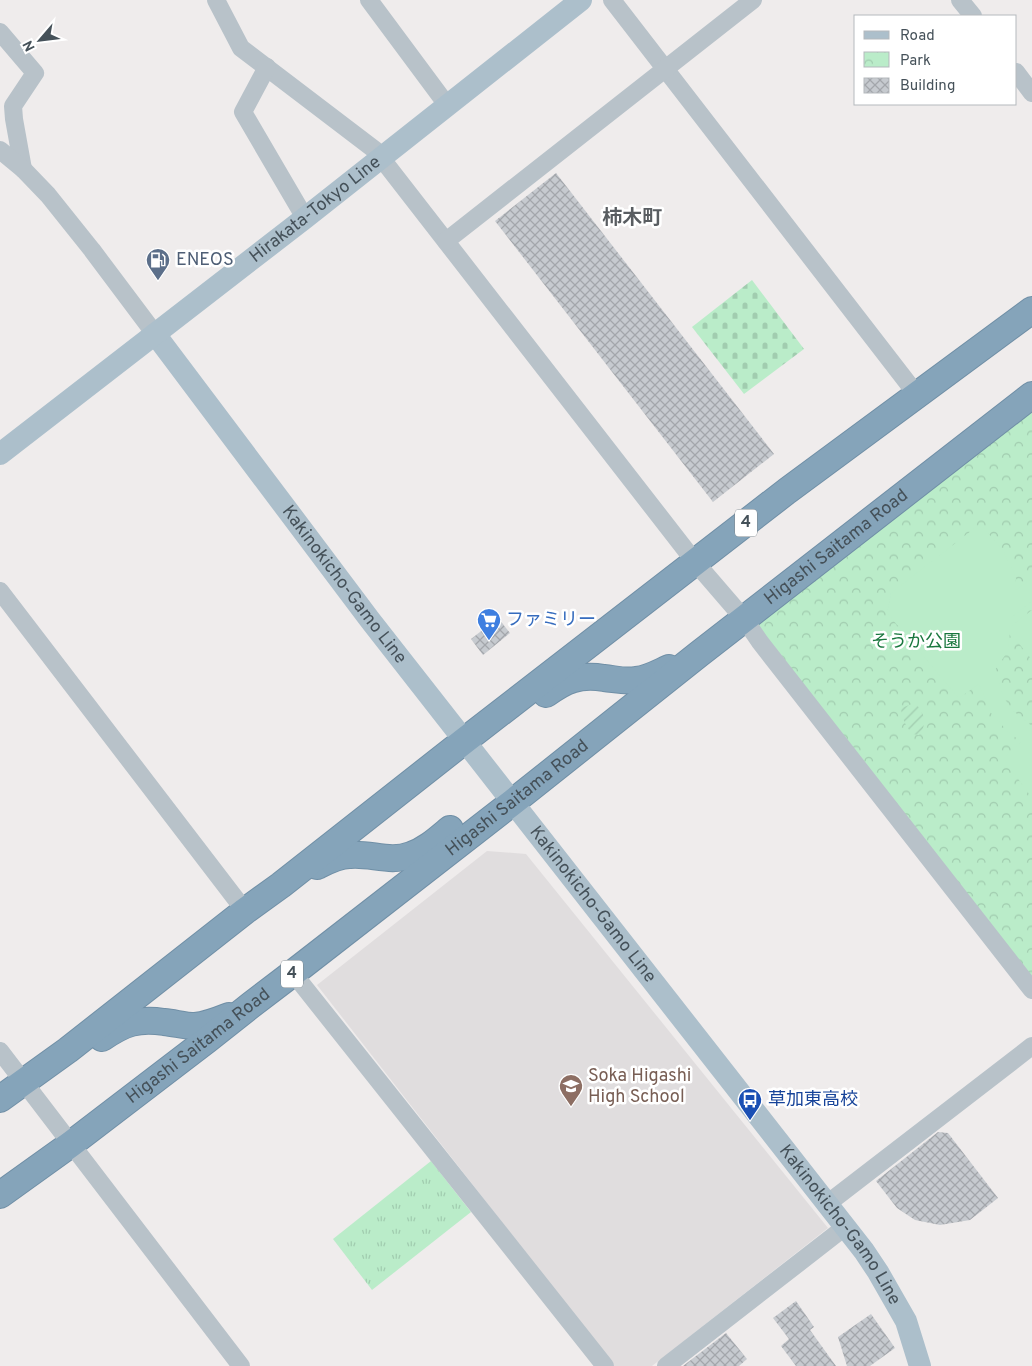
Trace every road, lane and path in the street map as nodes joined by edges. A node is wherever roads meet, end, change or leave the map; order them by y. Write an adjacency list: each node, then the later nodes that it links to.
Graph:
1 (216, 0): 9 (street)
2 (369, 0): 13 (street)
3 (582, 0): 13 (main road, Hirakata-Tokyo Line)
4 (612, 0): 10 (street)
5 (753, 0): 10 (street)
6 (960, 0): 7 (street)
7 (972, 15)
8 (0, 32): 16 (street)
9 (267, 67): 15 (street); 17 (street)
10 (665, 69): 18 (street); 21 (street)
11 (1017, 73): 12 (street)
12 (1032, 93)
13 (447, 105): 15 (main road, Hirakata-Tokyo Line)
14 (0, 150): 16 (street)
15 (382, 157): 17 (main road, Hirakata-Tokyo Line); 18 (street)
16 (23, 170): 20 (street)
17 (305, 218): 20 (main road, Hirakata-Tokyo Line)
18 (446, 240): 24 (street)
19 (1032, 310): 21 (highway, 4)
20 (155, 334): 23 (main road, Hirakata-Tokyo Line); 28 (main road, Kakinokicho-Gamo Line)
21 (918, 395): 24 (highway, 4)
22 (1032, 396): 26 (highway, Higashi Saitama Road / 4)
23 (0, 454)
24 (695, 562): 26 (street); 28 (highway, 4)
25 (0, 591): 31 (street)
26 (745, 620): 27 (highway, Higashi Saitama Road / 4); 33 (street)
27 (699, 654): 28 (highway, 4); 29 (highway, Higashi Saitama Road / 4)
28 (464, 741): 29 (main road, Kakinokicho-Gamo Line); 30 (highway, 4)
29 (513, 802): 30 (highway, 4); 32 (highway, Higashi Saitama Road / 4); 42 (main road, Kakinokicho-Gamo Line)
30 (281, 885): 31 (highway, 4)
31 (245, 911): 37 (highway, 4)
32 (293, 973): 34 (highway, Higashi Saitama Road / 4); 45 (street)
33 (1032, 990)
34 (251, 1005): 37 (highway, 4); 39 (highway, Higashi Saitama Road / 4)
35 (1032, 1046): 42 (street)
36 (0, 1051): 37 (street)
37 (24, 1082): 38 (highway, 4); 39 (street)
38 (0, 1099)
39 (71, 1144): 40 (highway, 4); 41 (highway, Higashi Saitama Road / 4); 44 (street)
40 (0, 1180)
41 (0, 1195)
42 (827, 1204): 43 (main road, Kakinokicho-Gamo Line)
43 (845, 1227): 46 (street); 47 (main road, Kakinokicho-Gamo Line)
44 (241, 1366)
45 (605, 1366)
46 (666, 1366)
47 (920, 1366)

